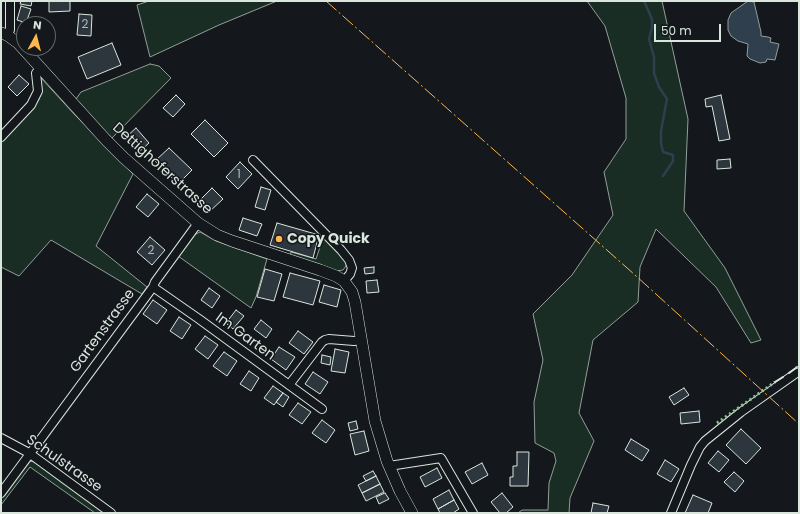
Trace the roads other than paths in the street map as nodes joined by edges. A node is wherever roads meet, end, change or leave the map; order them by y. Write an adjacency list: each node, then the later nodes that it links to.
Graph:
1 (10, 1): 2 (street)
2 (4, 34): 3 (street, Dettighoferstrasse)
3 (40, 68): 4 (street); 6 (street, Dettighoferstrasse)
4 (1, 137)
5 (253, 160): 7 (street)
6 (198, 223): 7 (street, Dettighoferstrasse); 8 (street, Gartenstrasse)
7 (344, 281): 9 (street)
8 (153, 287): 11 (street, Im Garten); 14 (street, Gartenstrasse)
9 (361, 340): 11 (street); 15 (street)
10 (799, 371): 20 (street)
11 (289, 385): 12 (street, Im Garten)
12 (322, 409)
13 (1, 438): 14 (street, Schulstrasse)
14 (29, 453): 16 (street, Gartenstrasse); 17 (street, Schulstrasse)
15 (387, 462): 18 (street); 19 (street)
16 (1, 492)
17 (111, 513)
18 (412, 513)
19 (473, 513)
20 (671, 513)

